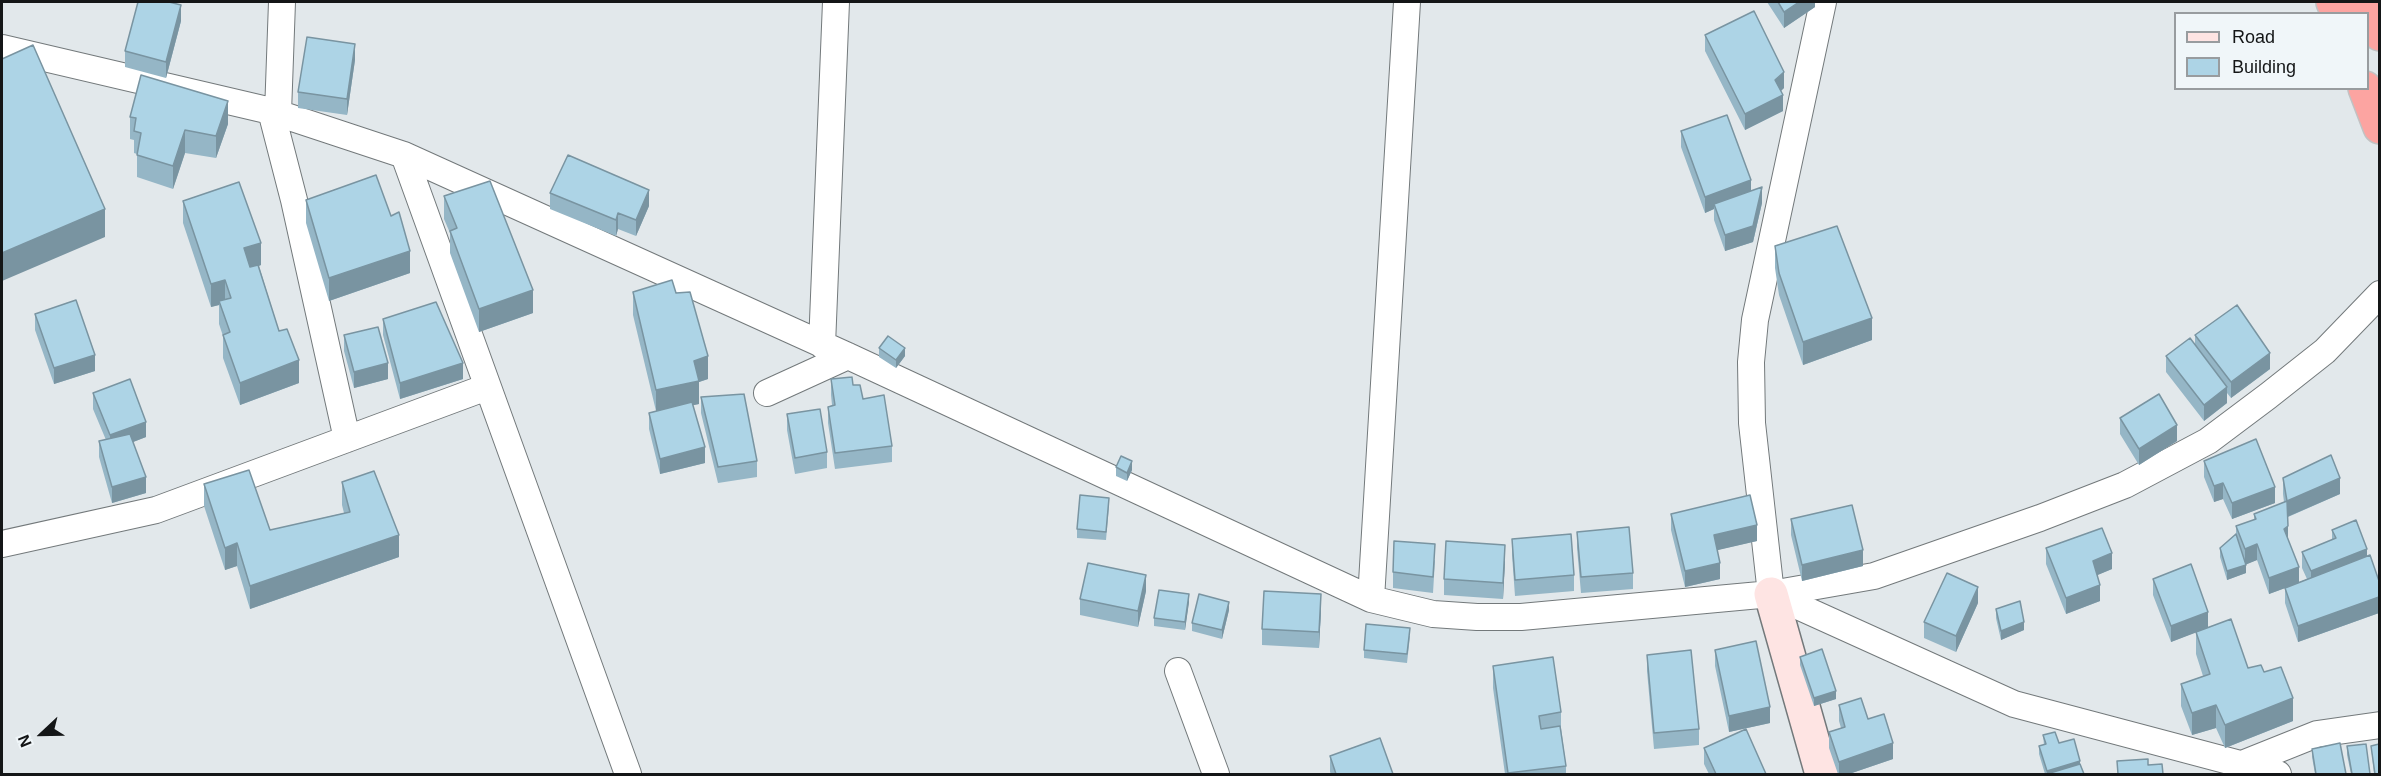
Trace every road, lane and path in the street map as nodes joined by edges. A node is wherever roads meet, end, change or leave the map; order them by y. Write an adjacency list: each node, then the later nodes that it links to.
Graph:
1 (282, 2): 9 (street)
2 (836, 2): 13 (street)
3 (1407, 2): 20 (street)
4 (1823, 2): 19 (street)
5 (2367, 2): 6 (highway)
6 (2379, 34)
7 (2, 48): 9 (street)
8 (2366, 90): 10 (highway)
9 (274, 112): 11 (street); 17 (street)
10 (2379, 127)
11 (404, 154): 13 (street); 15 (street)
12 (2379, 294): 19 (street)
13 (822, 345): 14 (street)
14 (848, 357): 16 (street); 20 (street)
15 (488, 387): 17 (street); 24 (street)
16 (767, 393)
17 (347, 439): 18 (street)
18 (2, 544)
19 (1771, 594): 20 (street); 23 (street); 26 (street)
20 (1371, 600)
21 (1178, 671): 25 (street)
22 (2379, 725): 23 (street)
23 (2240, 765): 27 (street); 28 (street)
24 (628, 774)
25 (1216, 774)
26 (1822, 774)
27 (2216, 774)
28 (2278, 774)

